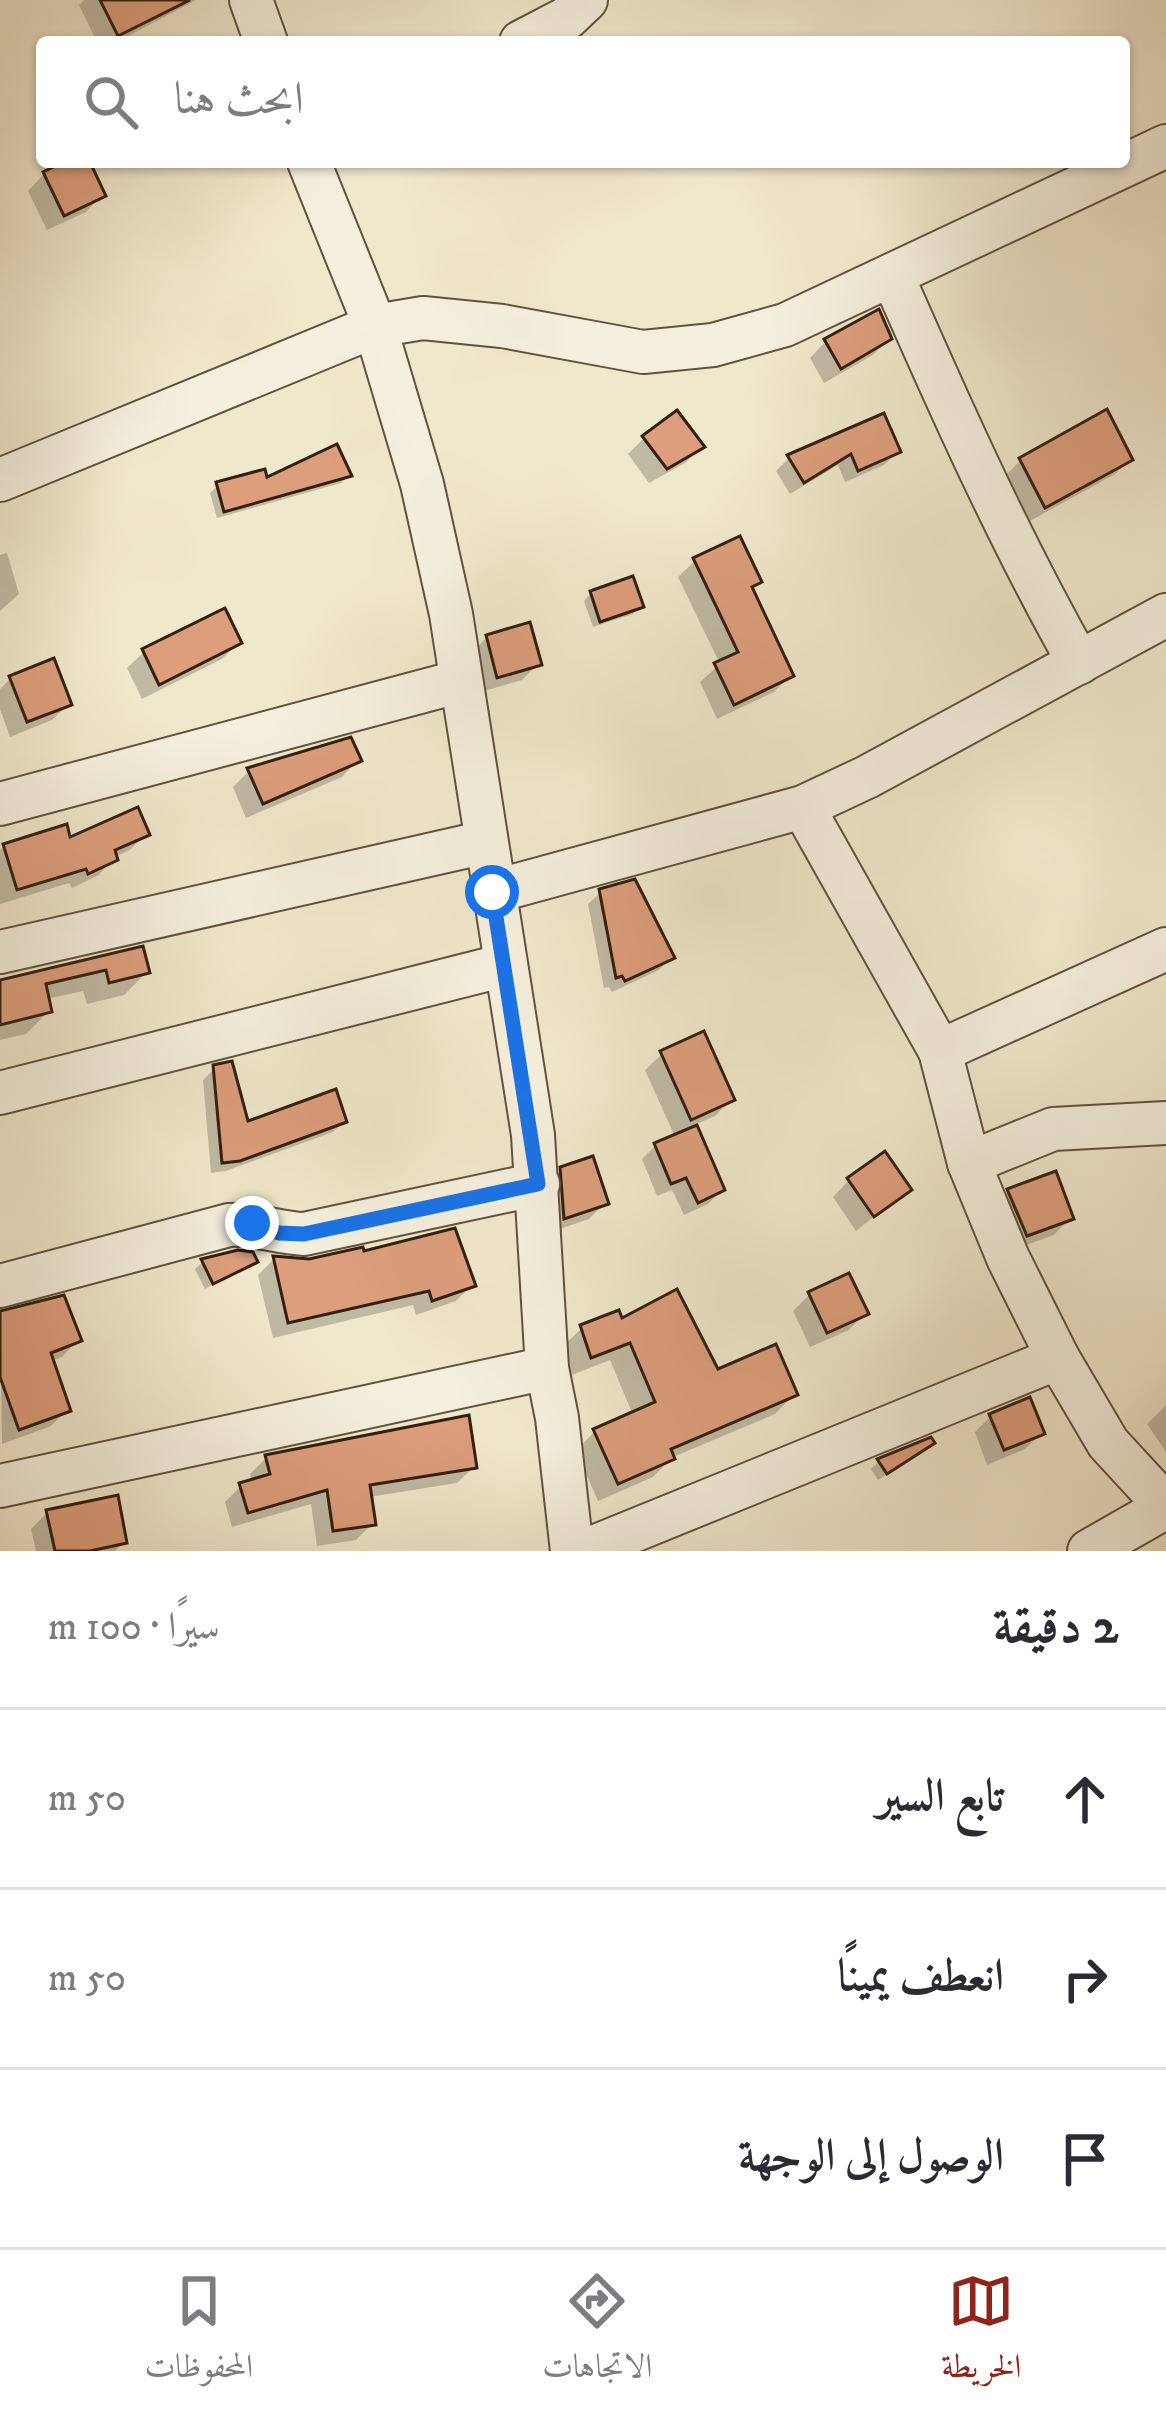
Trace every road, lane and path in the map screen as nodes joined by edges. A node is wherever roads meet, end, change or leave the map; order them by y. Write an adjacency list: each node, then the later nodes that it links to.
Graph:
1 (251, 0): 3 (street)
2 (586, 0): 4 (street)
3 (264, 36)
4 (532, 36)
5 (1166, 146): 6 (street)
6 (1130, 163)
7 (311, 168): 10 (street)
8 (1119, 168): 9 (street)
9 (892, 275): 10 (street); 13 (street)
10 (375, 326): 11 (street); 14 (street)
11 (0, 480)
12 (1166, 615): 13 (street)
13 (1079, 662): 16 (street)
14 (461, 681): 15 (street); 17 (street)
15 (0, 805)
16 (803, 807): 18 (street); 22 (street)
17 (486, 842): 18 (street); 20 (street)
18 (492, 892): 21 (street)
19 (1166, 949): 22 (street)
20 (0, 952)
21 (505, 965): 23 (street); 26 (street)
22 (940, 1052): 25 (street)
23 (0, 1094)
24 (1166, 1123): 25 (street)
25 (970, 1163): 28 (street)
26 (538, 1184): 27 (street); 29 (street)
27 (0, 1286)
28 (1058, 1358): 31 (street); 33 (street)
29 (547, 1368): 30 (street); 32 (street)
30 (0, 1486)
31 (1166, 1507): 34 (street)
32 (572, 1551)
33 (584, 1551)
34 (1089, 1551)

